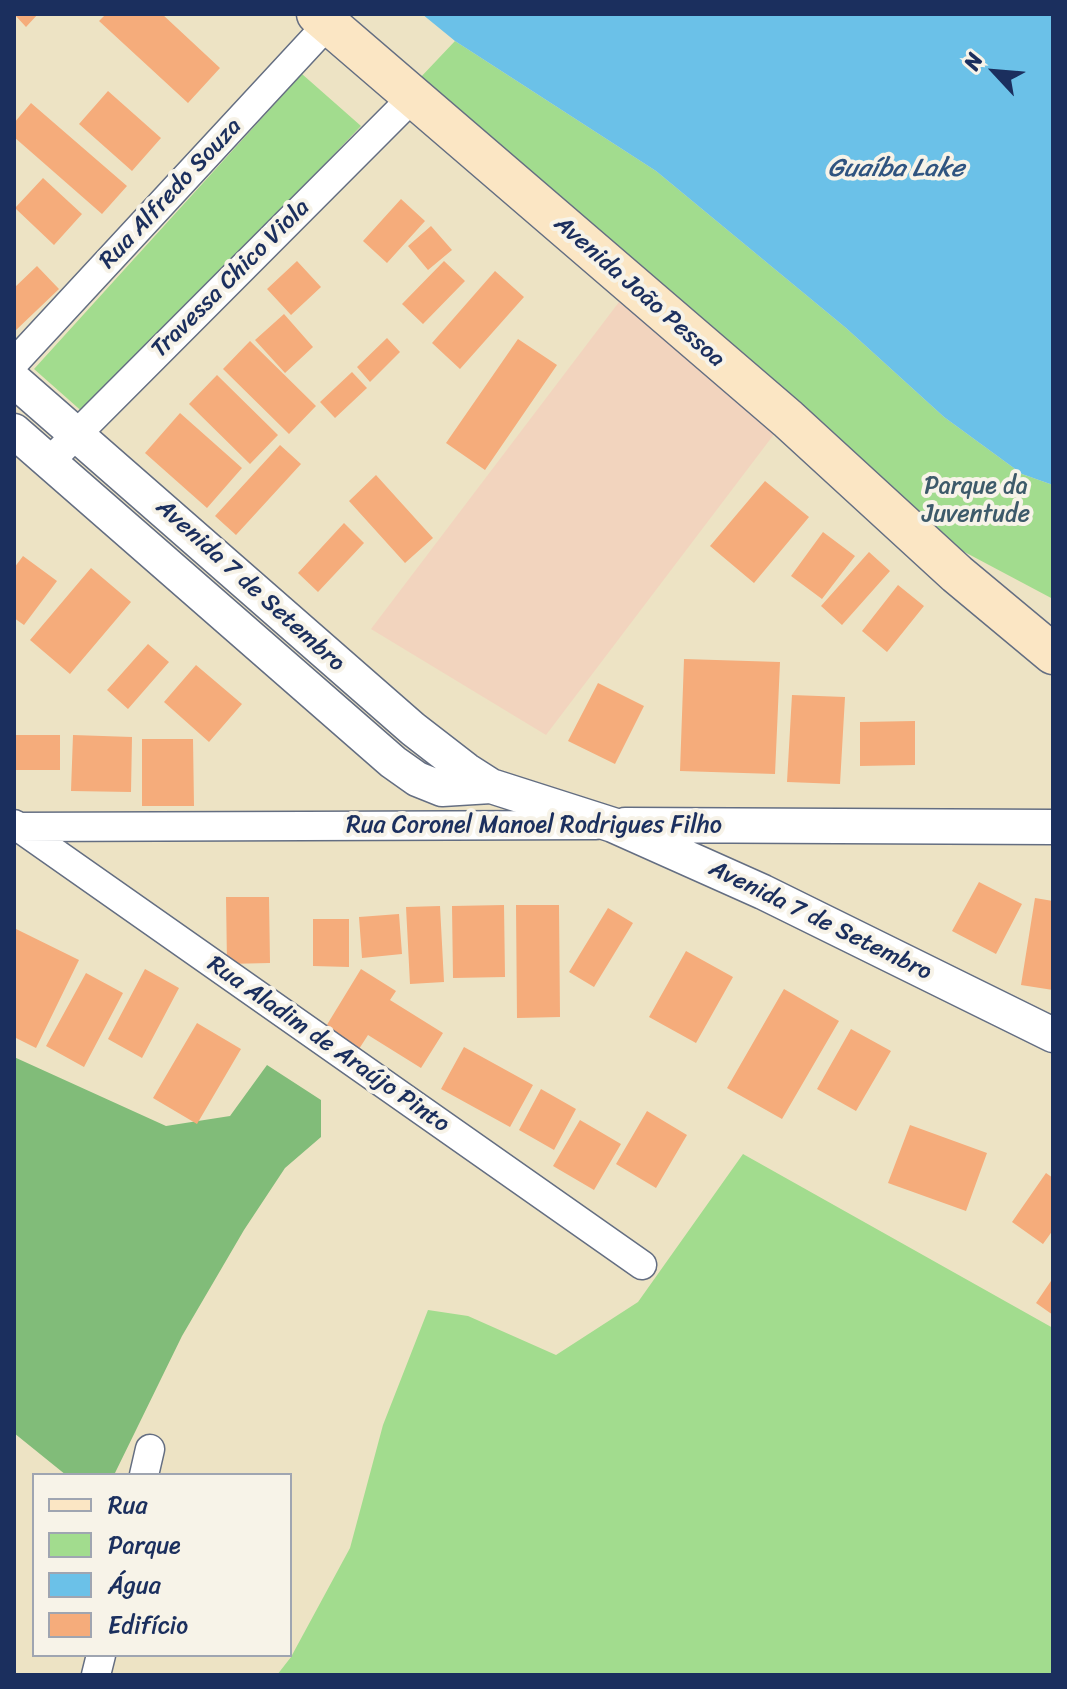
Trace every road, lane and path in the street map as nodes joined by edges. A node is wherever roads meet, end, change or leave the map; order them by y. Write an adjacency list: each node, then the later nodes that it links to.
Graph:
1 (323, 19): 2 (main road, Avenida João Pessoa); 3 (street, Rua Alfredo Souza)
2 (412, 98): 6 (street, Travessa Chico Viola); 8 (main road, Avenida João Pessoa)
3 (14, 363)
4 (14, 380): 6 (street, Avenida 7 de Setembro)
5 (14, 431): 7 (street, Avenida 7 de Setembro)
6 (77, 432): 7 (street, Travessa Chico Viola); 11 (street, Avenida 7 de Setembro)
7 (50, 461): 12 (street, Avenida 7 de Setembro)
8 (957, 574): 9 (main road, Avenida João Pessoa); 10 (main road, Avenida João Pessoa)
9 (1053, 623)
10 (1053, 654)
11 (342, 667): 12 (street); 13 (street, Avenida 7 de Setembro)
12 (318, 697): 13 (street, Avenida 7 de Setembro)
13 (491, 786): 14 (street, Avenida 7 de Setembro)
14 (613, 825): 15 (street, Rua Coronel Manoel Rodrigues Filho); 16 (street, Rua Coronel Manoel Rodrigues Filho); 17 (street, Avenida 7 de Setembro)
15 (16, 826): 18 (street, Rua Aladim de Araújo Pinto)
16 (1053, 827)
17 (1053, 1035)
18 (642, 1265)

